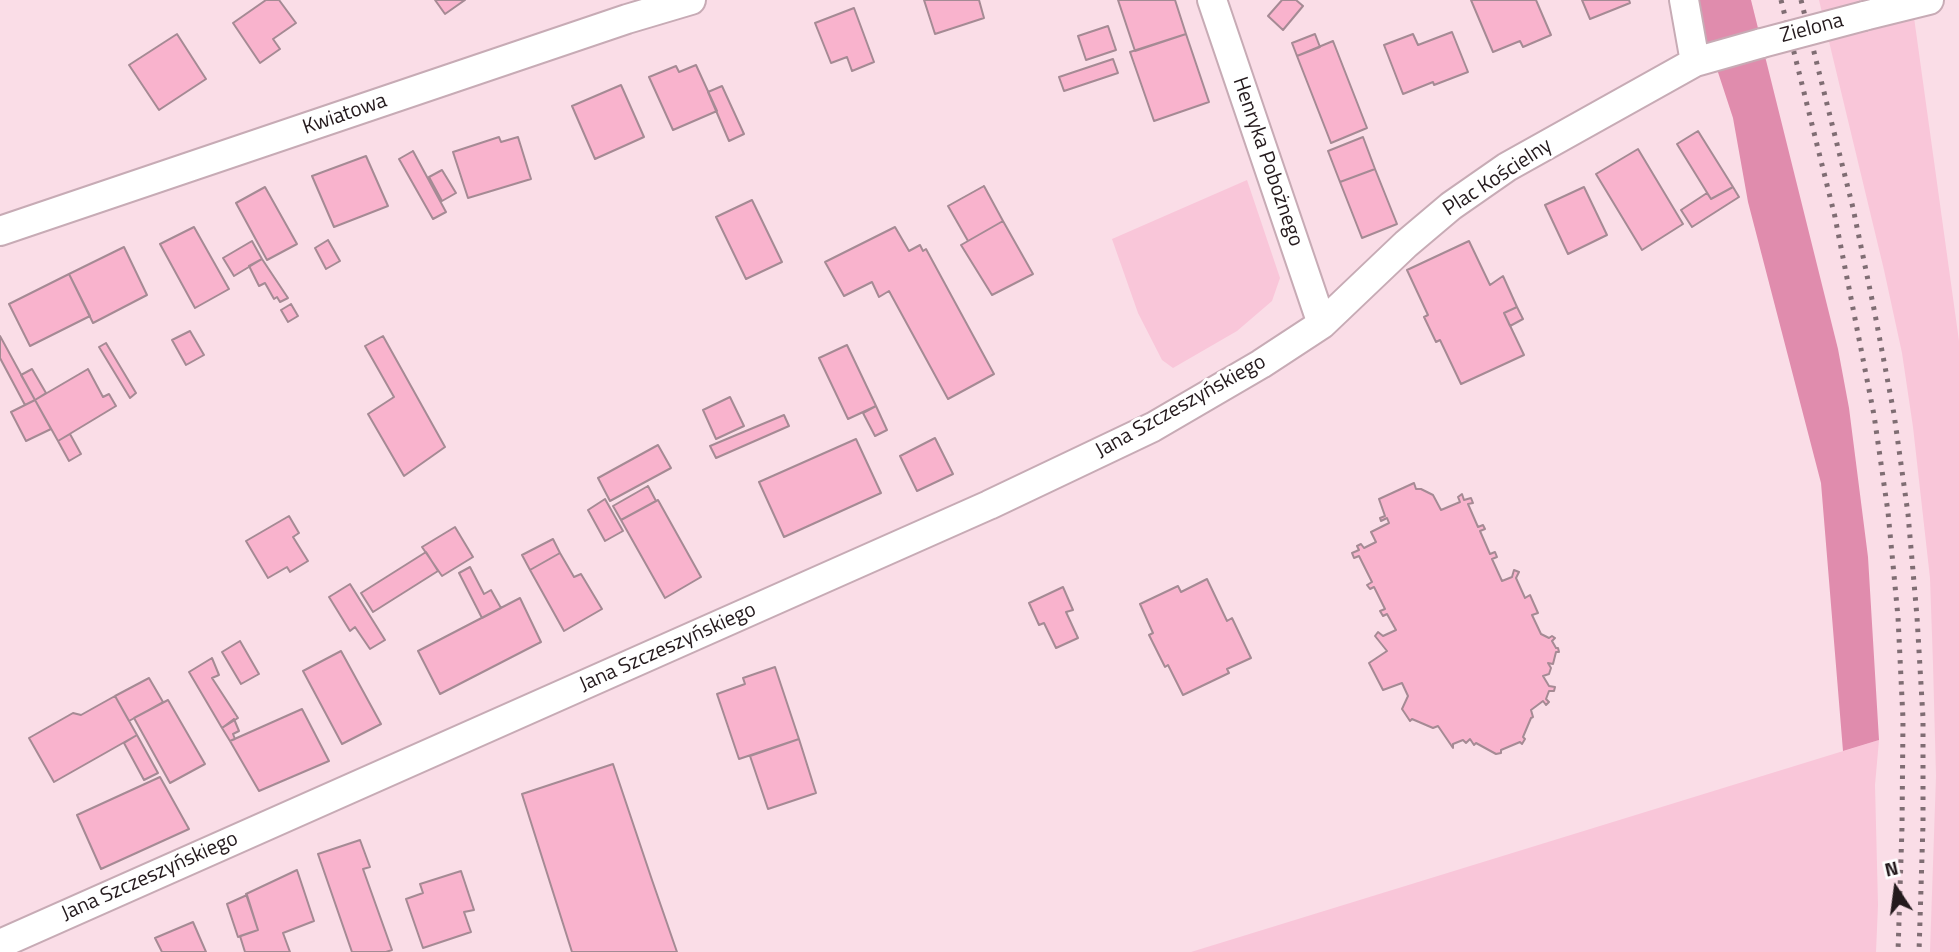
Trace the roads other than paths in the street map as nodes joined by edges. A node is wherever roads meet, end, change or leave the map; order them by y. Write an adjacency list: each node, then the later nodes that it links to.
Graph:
1 (691, 0): 6 (street, Kwiatowa)
2 (1212, 0): 7 (street, Henryka Pobożnego)
3 (1684, 0): 5 (street)
4 (1917, 1): 5 (street, Zielona, bridge)
5 (1695, 62): 7 (street, Plac Kościelny)
6 (0, 231)
7 (1322, 324): 8 (street, Jana Szczeszyńskiego)
8 (0, 944)

